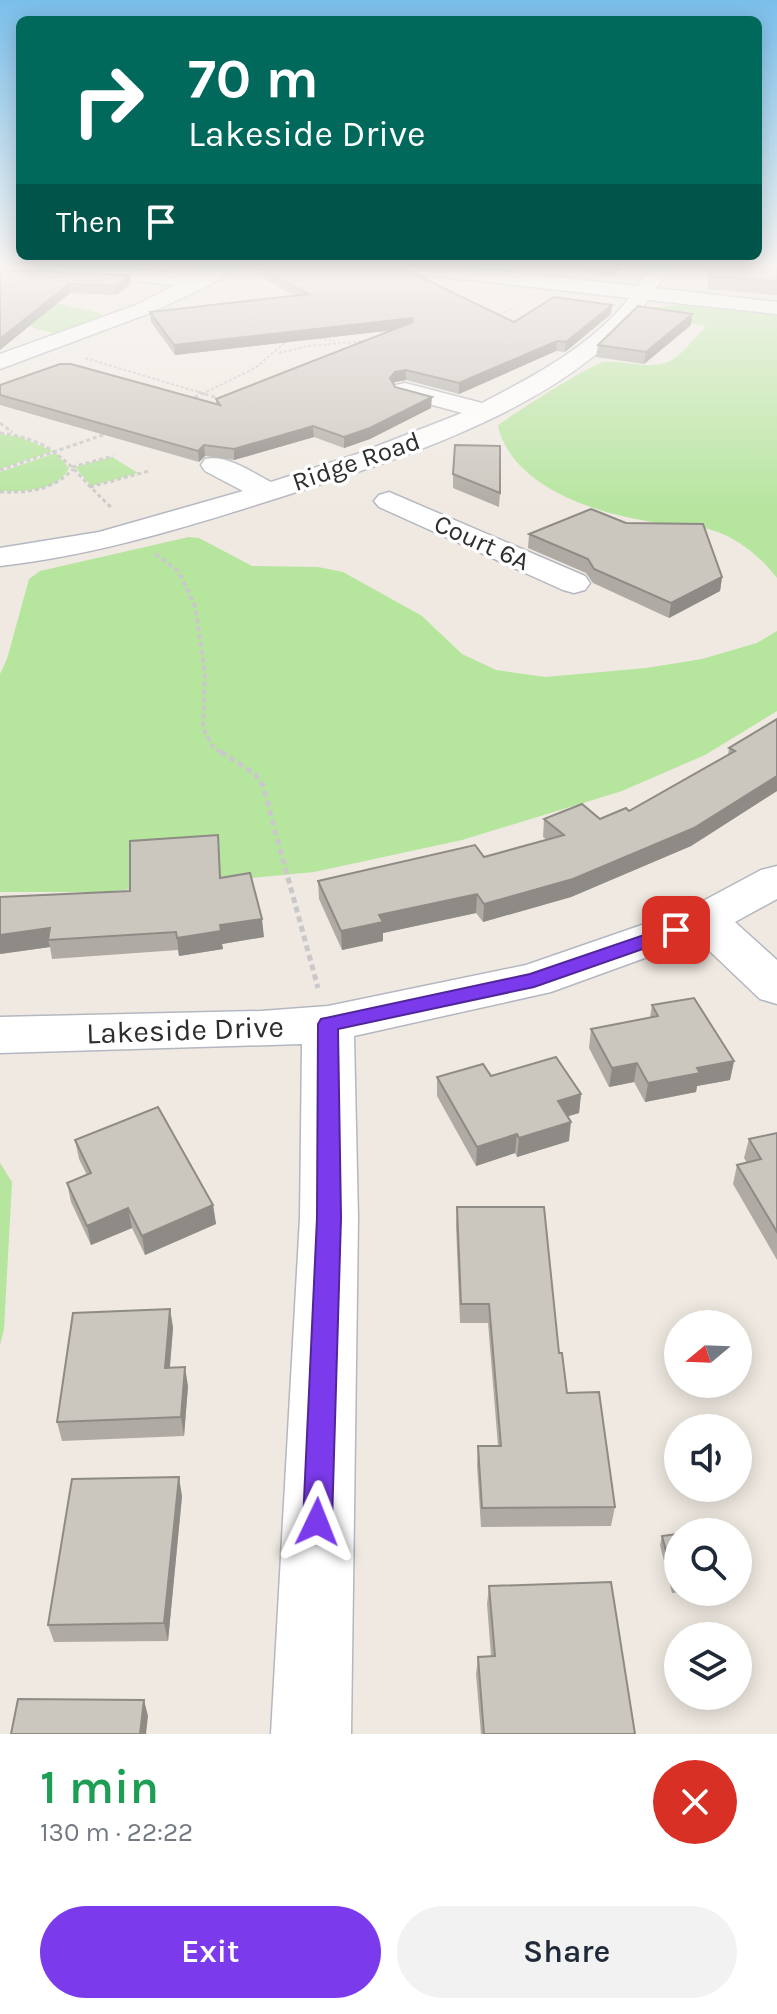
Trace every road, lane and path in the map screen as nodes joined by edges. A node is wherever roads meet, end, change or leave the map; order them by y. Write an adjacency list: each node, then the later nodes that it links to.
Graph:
1 (75, 348): 7 (street)
2 (281, 348): 6 (path)
3 (299, 348): 6 (path)
4 (587, 348): 12 (street, Ridge Road)
5 (75, 353): 9 (path)
6 (277, 353): 9 (path)
7 (4, 375)
8 (405, 390): 12 (street)
9 (201, 394): 10 (path); 11 (path)
10 (233, 402)
11 (176, 405)
12 (485, 411): 25 (street, Ridge Road)
13 (0, 423): 16 (path)
14 (112, 432): 17 (path)
15 (0, 433): 16 (path)
16 (15, 434): 17 (path)
17 (57, 451): 20 (path); 21 (path)
18 (113, 456): 20 (path)
19 (215, 465): 25 (street)
20 (72, 468): 23 (path); 24 (path)
21 (0, 470)
22 (149, 471): 23 (path)
23 (89, 487): 27 (path)
24 (0, 492)
25 (268, 492): 29 (street, Ridge Road)
26 (389, 501): 30 (street, Court 6A)
27 (117, 512)
28 (151, 550): 34 (path)
29 (0, 557)
30 (574, 583)
31 (777, 880): 32 (street, Lakeside Drive)
32 (704, 920): 33 (street); 34 (street, Lakeside Drive)
33 (777, 987)
34 (337, 1022): 35 (street, Lakeside Drive); 36 (street)
35 (0, 1035)
36 (311, 1734)

